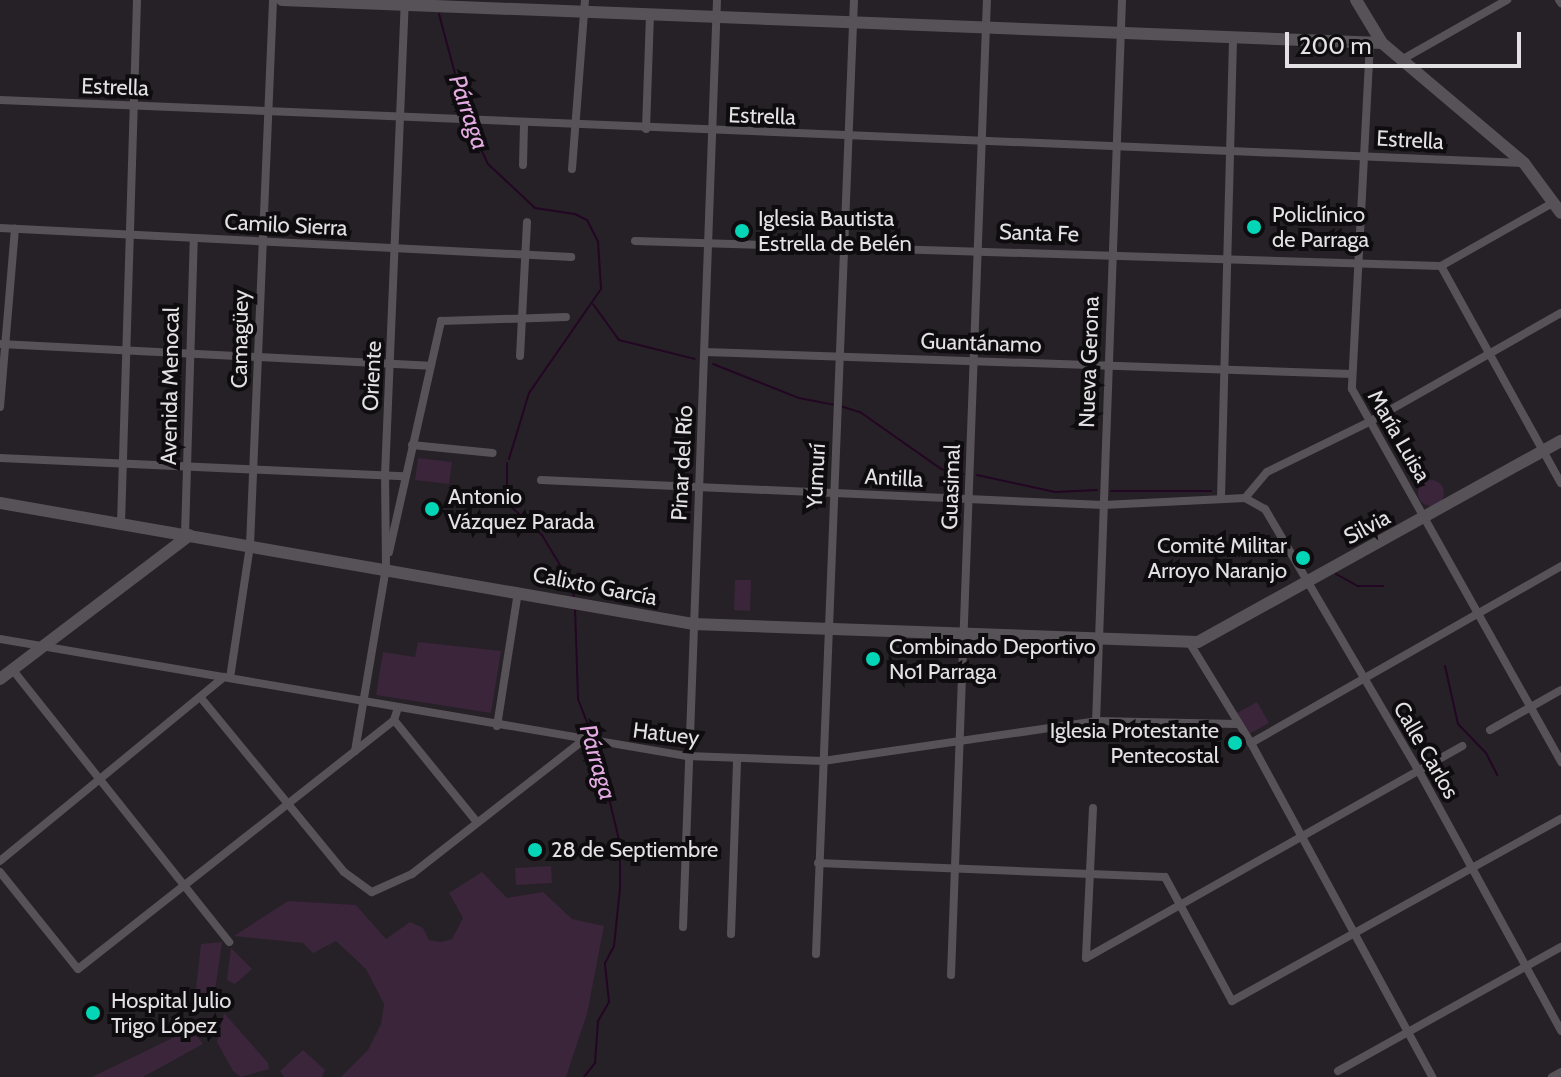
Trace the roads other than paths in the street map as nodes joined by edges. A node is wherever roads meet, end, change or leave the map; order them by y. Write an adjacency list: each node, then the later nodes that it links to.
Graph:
1 (137, 0): 23 (street)
2 (273, 0): 24 (street, Camagüey)
3 (282, 0): 11 (main road)
4 (585, 0): 13 (street)
5 (717, 0): 15 (street, Pinar del Río)
6 (854, 0): 16 (street, Yumurí)
7 (987, 0): 17 (street, Guasimal)
8 (1122, 0): 18 (street, Nueva Gerona)
9 (1356, 0): 20 (main road)
10 (1507, 0): 21 (street)
11 (405, 4): 12 (main road); 25 (street, Oriente)
12 (444, 6): 13 (main road)
13 (584, 14): 14 (main road); 27 (street)
14 (650, 17): 15 (main road); 28 (street)
15 (716, 20): 16 (main road); 29 (street, Pinar del Río)
16 (853, 24): 17 (main road); 30 (street, Yumurí)
17 (985, 29): 18 (main road); 31 (street, Guasimal)
18 (1120, 36): 19 (main road); 32 (street, Nueva Gerona)
19 (1233, 38): 20 (main road); 33 (street)
20 (1376, 43): 21 (main road); 34 (street, María Luisa)
21 (1403, 59): 35 (main road)
22 (0, 100): 23 (street, Estrella)
23 (132, 105): 24 (street, Estrella); 42 (street)
24 (269, 112): 25 (street, Estrella); 46 (street, Camagüey)
25 (402, 120): 26 (street, Estrella); 49 (street, Oriente)
26 (524, 124): 27 (street, Estrella); 36 (street)
27 (577, 126): 28 (street, Estrella); 37 (street)
28 (646, 129): 29 (street, Estrella)
29 (713, 133): 30 (street, Estrella); 44 (street, Pinar del Río)
30 (848, 137): 31 (street, Estrella); 47 (street, Yumurí)
31 (981, 141): 32 (street, Estrella); 48 (street, Guasimal)
32 (1116, 146): 33 (street, Estrella); 50 (street, Nueva Gerona)
33 (1228, 150): 34 (street, Estrella); 53 (street)
34 (1363, 155): 35 (street, Estrella); 54 (street, María Luisa)
35 (1524, 163): 38 (main road)
36 (523, 165)
37 (572, 169)
38 (1558, 207): 55 (street)
39 (527, 222): 51 (street)
40 (0, 228): 41 (street, Camilo Sierra)
41 (15, 229): 42 (street, Camilo Sierra); 59 (street)
42 (127, 235): 43 (street, Camilo Sierra); 60 (street)
43 (194, 239): 46 (street, Camilo Sierra); 63 (street, Avenida Menocal)
44 (707, 240): 45 (street, Santa Fe); 47 (street, Santa Fe); 61 (street, Pinar del Río)
45 (635, 241)
46 (261, 242): 49 (street, Camilo Sierra); 66 (street, Camagüey)
47 (844, 245): 48 (street, Santa Fe); 65 (street, Yumurí)
48 (976, 248): 50 (street, Santa Fe); 67 (street, Guasimal)
49 (397, 250): 51 (street, Camilo Sierra); 68 (street, Oriente)
50 (1111, 253): 53 (street, Santa Fe); 70 (street, Nueva Gerona)
51 (524, 256): 52 (street, Camilo Sierra); 58 (street)
52 (571, 257)
53 (1224, 258): 54 (street, Santa Fe); 71 (street)
54 (1355, 264): 55 (street, Santa Fe); 72 (street, María Luisa)
55 (1441, 266): 62 (street)
56 (1561, 313): 62 (street)
57 (566, 317): 58 (street)
58 (522, 318): 64 (street); 69 (street)
59 (3, 344): 60 (street); 73 (street)
60 (127, 350): 63 (street); 80 (street)
61 (705, 352): 65 (street, Guantánamo); 87 (street, Pinar del Río)
62 (1488, 354): 74 (street); 77 (street)
63 (190, 355): 66 (street); 81 (street, Avenida Menocal)
64 (520, 356)
65 (840, 356): 67 (street, Guantánamo); 88 (street, Yumurí)
66 (258, 358): 68 (street); 82 (street, Camagüey)
67 (973, 361): 70 (street, Guantánamo); 91 (street, Guasimal)
68 (391, 364): 69 (street); 83 (street, Oriente)
69 (429, 366): 76 (street)
70 (1108, 366): 71 (street, Guantánamo); 93 (street, Nueva Gerona)
71 (1222, 369): 72 (street, Guantánamo); 89 (street)
72 (1352, 374): 74 (street, María Luisa)
73 (0, 407)
74 (1369, 422): 90 (street); 94 (street, María Luisa)
75 (1561, 441): 77 (main road, Silvia)
76 (412, 445): 78 (street); 84 (street)
77 (1542, 451): 86 (street); 94 (main road, Silvia)
78 (493, 453)
79 (0, 458): 80 (street)
80 (122, 464): 81 (street); 95 (street)
81 (188, 468): 82 (street); 96 (street, Avenida Menocal)
82 (254, 472): 83 (street); 97 (street, Camagüey)
83 (385, 475): 84 (street); 99 (street, Oriente)
84 (404, 476): 99 (street)
85 (541, 480): 87 (street, Antilla)
86 (1561, 483)
87 (699, 489): 88 (street, Antilla); 103 (street, Pinar del Río)
88 (833, 493): 91 (street, Antilla); 104 (street, Yumurí)
89 (1221, 498): 90 (street, Antilla); 93 (street, Antilla)
90 (1245, 498): 100 (street, Calle Carlos)
91 (969, 500): 93 (street, Antilla); 105 (street, Guasimal)
92 (0, 503): 95 (main road, Calixto García)
93 (1103, 505): 106 (street, Nueva Gerona)
94 (1425, 518): 100 (main road, Silvia); 102 (street, María Luisa)
95 (121, 524): 96 (main road, Calixto García)
96 (188, 535): 97 (main road, Calixto García); 109 (main road)
97 (250, 545): 99 (main road, Calixto García); 112 (street, Camagüey)
98 (1561, 566): 102 (street)
99 (386, 567): 101 (main road, Calixto García); 116 (street, Oriente)
100 (1306, 582): 108 (main road, Silvia); 111 (street, Calle Carlos)
101 (518, 592): 103 (main road, Calixto García); 122 (street)
102 (1478, 613): 111 (street); 117 (street, María Luisa)
103 (693, 624): 104 (main road, Calixto García); 129 (street, Pinar del Río)
104 (829, 628): 105 (main road, Calixto García); 131 (street, Yumurí)
105 (965, 631): 106 (main road, Calixto García); 125 (street, Guasimal)
106 (1098, 637): 108 (main road, Calixto García); 120 (street, Nueva Gerona)
107 (0, 639): 109 (street, Hatuey)
108 (1189, 642): 121 (street)
109 (44, 646): 110 (main road); 112 (street, Hatuey)
110 (12, 669): 113 (main road); 134 (street)
111 (1363, 677): 126 (street); 133 (street, Calle Carlos)
112 (227, 678): 115 (street); 116 (street, Hatuey)
113 (0, 679)
114 (1561, 690): 117 (street)
115 (201, 698): 134 (street); 135 (street)
116 (363, 701): 118 (street, Hatuey); 128 (street, Oriente)
117 (1530, 707): 123 (street); 132 (street, María Luisa)
118 (398, 708): 119 (street); 122 (street, Hatuey)
119 (394, 720): 128 (street); 138 (street)
120 (1096, 723): 121 (street, Hatuey); 125 (street, Hatuey)
121 (1237, 724): 126 (street)
122 (497, 726): 124 (street, Hatuey)
123 (1490, 730)
124 (582, 740): 129 (street, Hatuey); 138 (street)
125 (958, 742): 131 (street, Hatuey); 142 (street, Guasimal)
126 (1251, 743): 139 (street)
127 (1462, 746): 133 (street)
128 (355, 751): 135 (street)
129 (687, 756): 130 (street, Hatuey); 148 (street, Pinar del Río)
130 (737, 760): 131 (street, Hatuey); 149 (street)
131 (823, 761): 141 (street, Yumurí)
132 (1561, 762)
133 (1420, 773): 139 (street); 143 (street, Calle Carlos)
134 (97, 781): 140 (street); 146 (street)
135 (288, 803): 138 (street); 146 (street)
136 (1093, 808): 145 (street)
137 (1561, 819): 143 (street)
138 (476, 821)
139 (1303, 839): 147 (street); 150 (street)
140 (0, 861)
141 (818, 863): 142 (street); 153 (street, Yumurí)
142 (954, 869): 145 (street); 155 (street, Guasimal)
143 (1471, 869): 150 (street); 154 (street, Calle Carlos)
144 (0, 872): 146 (street)
145 (1090, 874): 147 (street); 147 (street)
146 (182, 886): 151 (street)
147 (1181, 908): 150 (street)
148 (683, 927)
149 (731, 934)
150 (1355, 936): 157 (street)
151 (229, 942)
152 (1561, 947): 154 (street)
153 (816, 954)
154 (1524, 967): 156 (street, Calle Carlos); 157 (street)
155 (951, 975)
156 (1561, 1031)
157 (1406, 1032): 158 (street); 160 (street)
158 (1338, 1071)
159 (1561, 1072): 161 (street)
160 (1432, 1077)
161 (1552, 1077)

